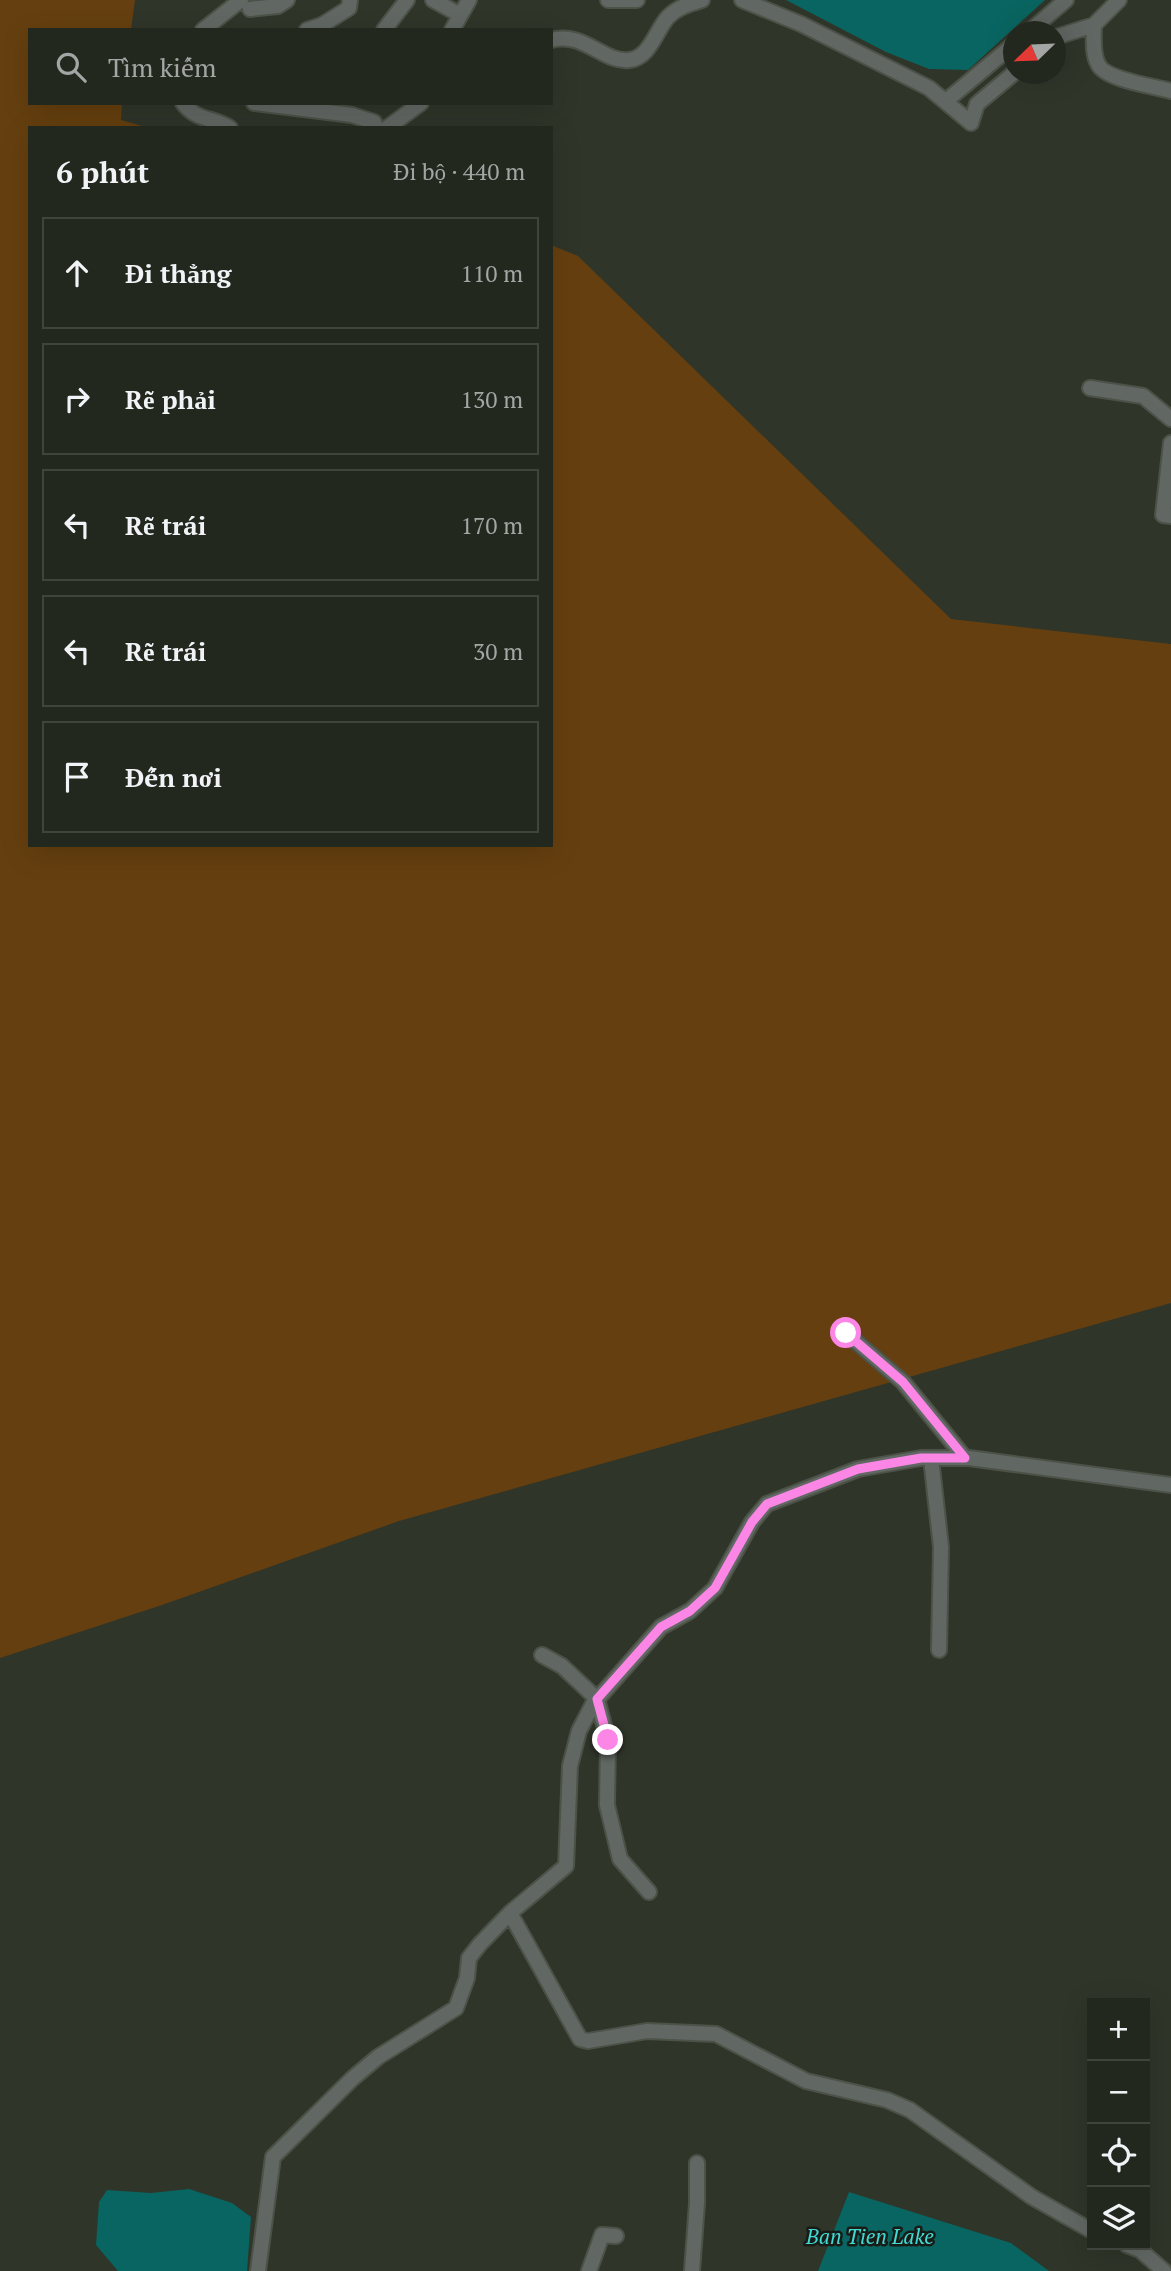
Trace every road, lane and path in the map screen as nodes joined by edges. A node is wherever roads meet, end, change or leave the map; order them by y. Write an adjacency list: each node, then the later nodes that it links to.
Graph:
1 (287, 0): 12 (street)
2 (350, 0): 17 (street)
3 (407, 0): 18 (street)
4 (433, 0): 13 (street)
5 (469, 0): 13 (street)
6 (608, 0): 7 (street)
7 (630, 0)
8 (702, 0): 21 (street)
9 (742, 0): 25 (street)
10 (1066, 0): 14 (street)
11 (1119, 0): 15 (street)
12 (245, 5): 16 (street)
13 (460, 15): 19 (street)
14 (1042, 21)
15 (1094, 25): 20 (street); 24 (street)
16 (206, 28)
17 (313, 28)
18 (386, 28)
19 (453, 28)
20 (1066, 34)
21 (553, 40)
22 (1003, 53): 25 (street)
23 (1003, 82): 25 (street)
24 (1171, 92)
25 (946, 101)
26 (185, 105): 29 (street)
27 (270, 105): 30 (street)
28 (418, 105): 31 (street)
29 (226, 126)
30 (375, 126)
31 (390, 126)
32 (1090, 387): 33 (street)
33 (1171, 419)
34 (1171, 443): 35 (street)
35 (1171, 516)
36 (846, 1333): 38 (street)
37 (932, 1458): 38 (street); 40 (street); 42 (street)
38 (965, 1458): 39 (street)
39 (1171, 1485)
40 (939, 1650)
41 (542, 1654): 42 (street)
42 (597, 1699): 43 (street); 44 (street)
43 (649, 1892)
44 (509, 1913): 46 (street); 49 (street)
45 (696, 2163): 51 (street)
46 (1087, 2228)
47 (617, 2236): 50 (street)
48 (1140, 2250): 52 (street)
49 (258, 2271)
50 (589, 2271)
51 (692, 2271)
52 (1164, 2271)

